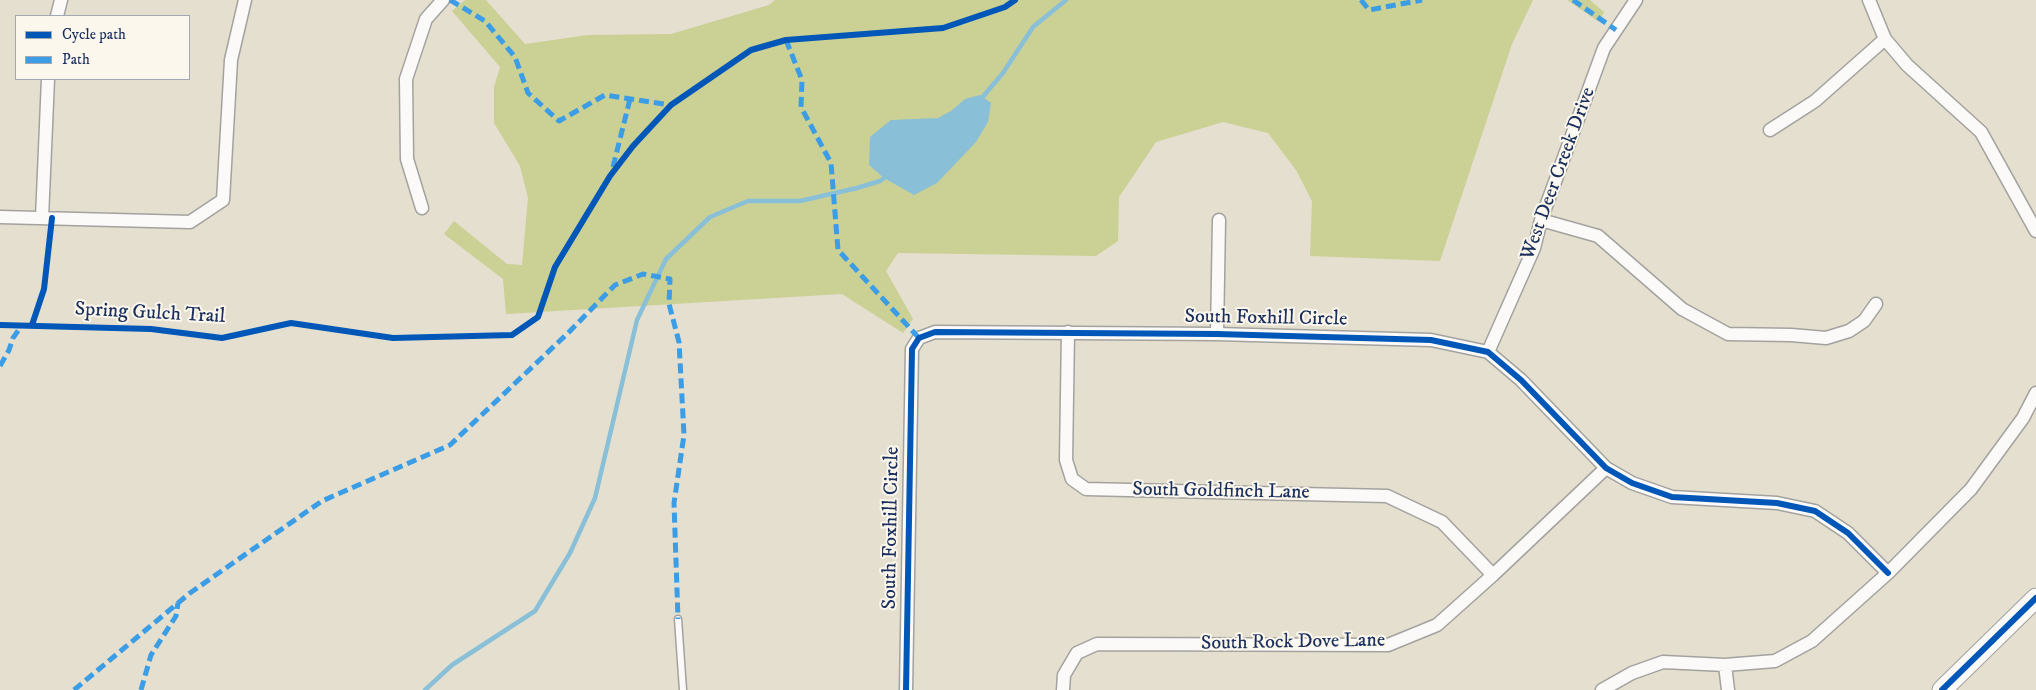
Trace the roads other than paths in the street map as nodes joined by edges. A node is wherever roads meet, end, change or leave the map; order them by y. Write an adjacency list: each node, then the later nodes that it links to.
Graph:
1 (61, 0): 6 (street)
2 (245, 0): 12 (street)
3 (443, 0): 10 (street)
4 (1636, 0): 14 (street, West Deer Creek Drive)
5 (1869, 0): 7 (street)
6 (57, 15)
7 (1885, 39): 9 (street); 15 (street)
8 (48, 80): 12 (street)
9 (1770, 130)
10 (422, 208)
11 (0, 217): 12 (street)
12 (42, 218)
13 (1219, 220): 18 (street)
14 (1541, 220): 16 (street); 19 (street, West Deer Creek Drive)
15 (2036, 231)
16 (1876, 304)
17 (1068, 332): 18 (street, South Foxhill Circle); 23 (street, South Goldfinch Lane); 28 (street, South Foxhill Circle)
18 (1217, 334): 19 (street, South Foxhill Circle)
19 (1488, 352): 21 (street, South Foxhill Circle)
20 (2036, 393): 22 (street)
21 (1606, 468): 22 (street, South Foxhill Circle); 23 (street, South Rock Dove Lane)
22 (1888, 573): 26 (street)
23 (1493, 576): 29 (street, South Rock Dove Lane)
24 (2036, 598): 32 (main road)
25 (678, 619): 27 (lane)
26 (1725, 665): 30 (street); 31 (street)
27 (683, 690)
28 (906, 690)
29 (1063, 690)
30 (1602, 690)
31 (1728, 690)
32 (1942, 690)

